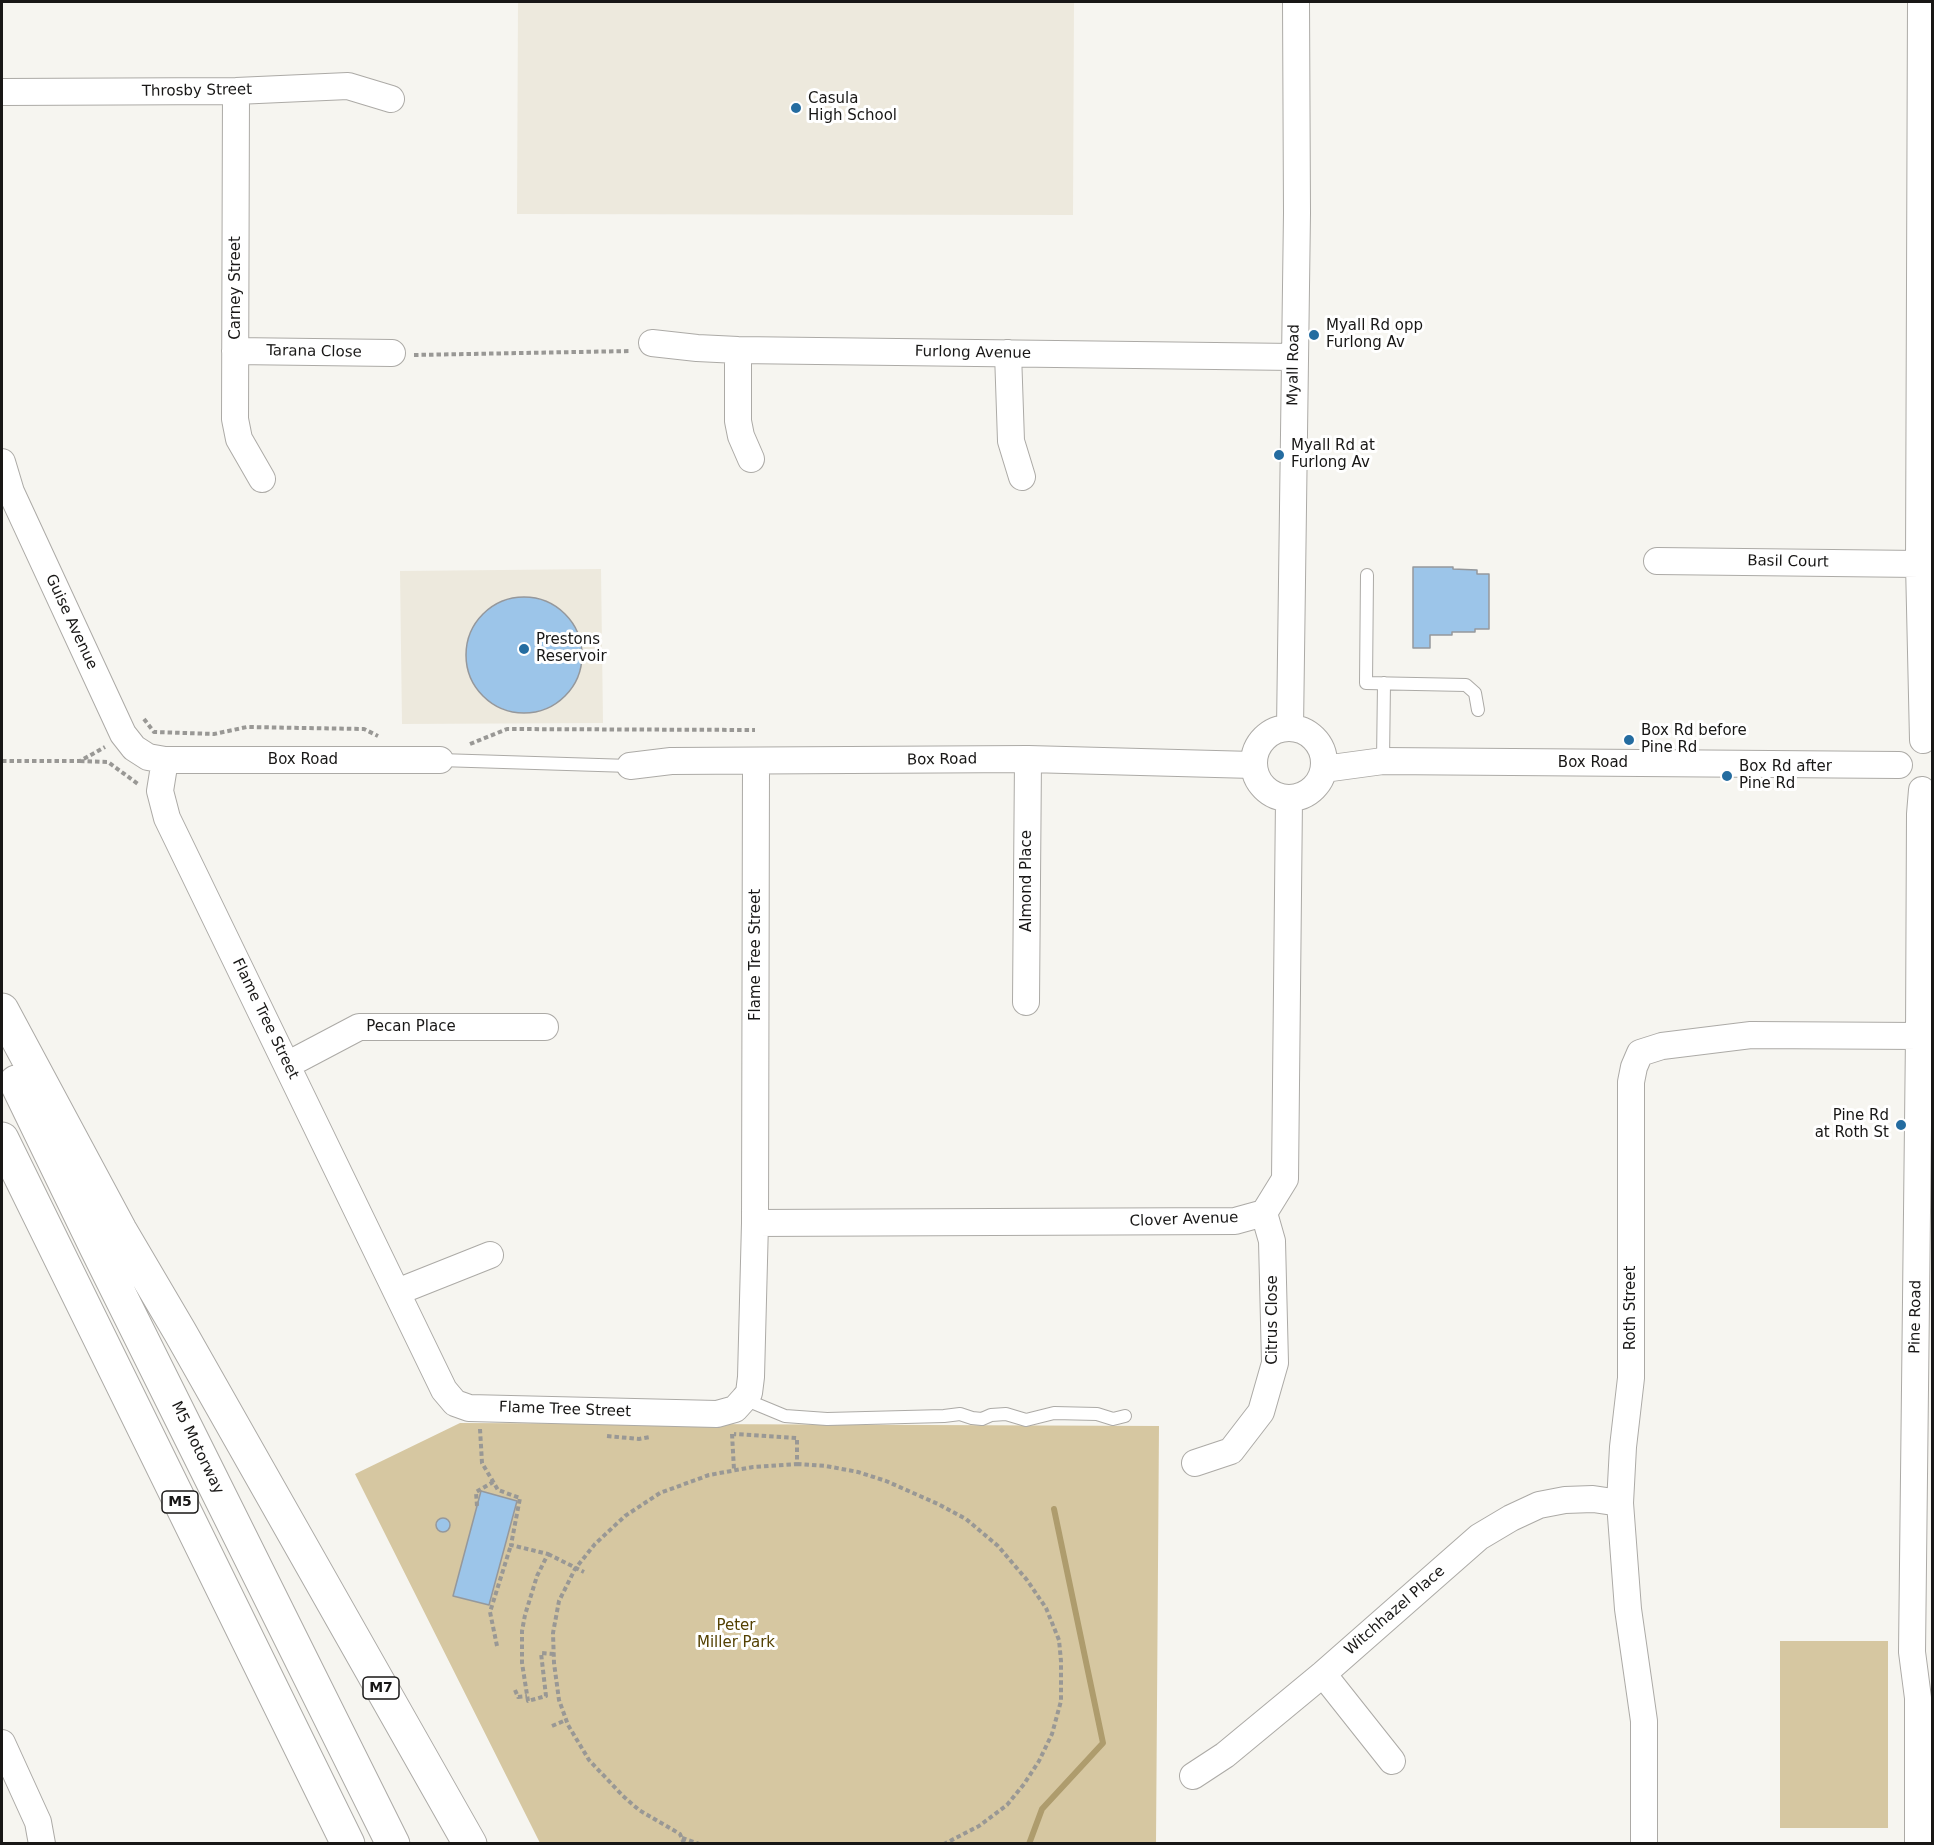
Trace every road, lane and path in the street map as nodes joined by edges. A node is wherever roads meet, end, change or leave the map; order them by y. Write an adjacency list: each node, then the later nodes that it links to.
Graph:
1 (1296, 2): 11 (street, Myall Road)
2 (1922, 2): 12 (street)
3 (236, 91): 4 (street, Throsby Street); 5 (street, Throsby Street); 8 (street, Carney Street)
4 (2, 92)
5 (391, 99)
6 (652, 343): 7 (street, Furlong Avenue); 9 (path)
7 (738, 350): 10 (street, Furlong Avenue); 13 (street)
8 (236, 351): 9 (street, Tarana Close); 16 (street, Carney Street)
9 (392, 353)
10 (1008, 354): 11 (street, Furlong Avenue); 15 (street)
11 (1294, 357): 23 (street, Myall Road)
12 (1927, 359): 18 (street)
13 (751, 459)
14 (2, 462): 30 (street, Guise Avenue)
15 (1022, 477)
16 (262, 479)
17 (1657, 561): 18 (street, Basil Court)
18 (1919, 564): 25 (street)
19 (1367, 574): 20 (lane)
20 (1384, 683): 21 (lane); 33 (lane)
21 (1478, 710)
22 (144, 719): 26 (path)
23 (1290, 728): 35 (street); 38 (street)
24 (755, 730): 27 (path)
25 (1928, 740): 36 (street)
26 (387, 741)
27 (463, 747)
28 (102, 749): 32 (path)
29 (1028, 759): 34 (street, Box Road); 35 (street, Box Road); 41 (street, Almond Place)
30 (165, 760): 31 (street, Box Road); 46 (street, Flame Tree Street)
31 (440, 760): 37 (lane)
32 (2, 761)
33 (1383, 761): 36 (street, Box Road); 38 (street, Box Road)
34 (756, 762): 37 (street, Box Road); 49 (street, Flame Tree Street)
35 (1253, 765): 40 (street)
36 (1899, 765): 39 (street)
37 (630, 766)
38 (1324, 769): 40 (street)
39 (1927, 789): 44 (street, Pine Road)
40 (1289, 799): 48 (street)
41 (1026, 1002)
42 (2, 1010): 63 (highway)
43 (545, 1027): 46 (street, Pecan Place)
44 (1919, 1036): 53 (street, Pine Road); 61 (street, Roth Street)
45 (2, 1051): 83 (highway, M5 Motorway / M5)
46 (287, 1065): 51 (street, Flame Tree Street)
47 (2, 1139): 82 (highway, M5)
48 (1264, 1213): 49 (street, Clover Avenue); 57 (street, Citrus Close)
49 (755, 1223): 52 (street, Flame Tree Street)
50 (490, 1255): 51 (street)
51 (397, 1292): 52 (street, Flame Tree Street)
52 (740, 1404): 54 (lane); 56 (path)
53 (1923, 1407): 79 (street, Pine Road)
54 (1125, 1416)
55 (480, 1428): 60 (path)
56 (733, 1434): 58 (path); 59 (path)
57 (1195, 1463)
58 (797, 1464): 59 (path); 88 (path)
59 (734, 1470): 66 (path)
60 (493, 1482): 62 (path); 64 (path)
61 (1620, 1503): 70 (street, Witchhazel Place); 89 (street, Roth Street)
62 (477, 1506)
63 (293, 1533): 84 (highway, M7); 85 (highway)
64 (511, 1545): 65 (path); 68 (path)
65 (548, 1554): 66 (path); 72 (path)
66 (576, 1567): 67 (path); 69 (path)
67 (584, 1572)
68 (497, 1646)
69 (554, 1654): 72 (path); 73 (path)
70 (1323, 1674): 76 (street); 77 (street, Witchhazel Place)
71 (515, 1690): 72 (path)
72 (527, 1696)
73 (566, 1720): 74 (path); 80 (path)
74 (552, 1726)
75 (2, 1743): 78 (street)
76 (1392, 1761)
77 (1193, 1776)
78 (10, 1780): 81 (street)
79 (1923, 1828)
80 (682, 1838): 86 (path); 87 (path)
81 (42, 1844)
82 (348, 1844)
83 (393, 1844)
84 (470, 1844)
85 (481, 1844)
86 (684, 1844)
87 (699, 1844)
88 (944, 1844)
89 (1644, 1844)

